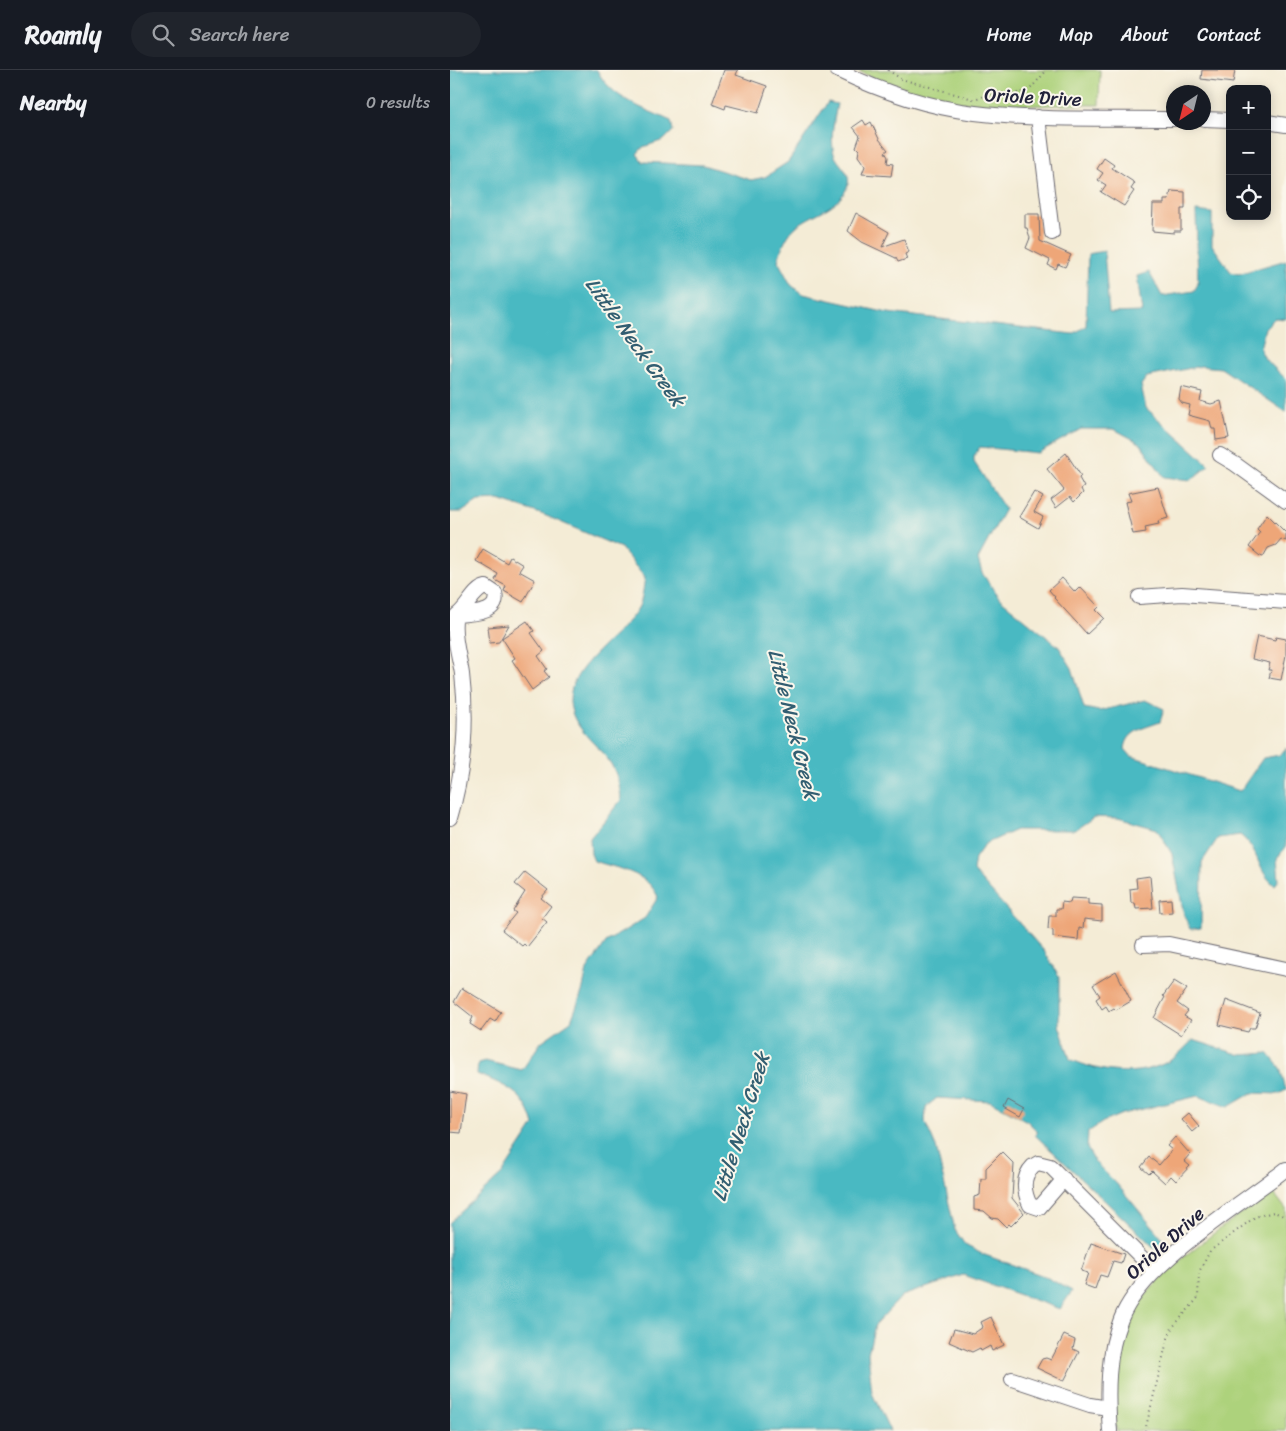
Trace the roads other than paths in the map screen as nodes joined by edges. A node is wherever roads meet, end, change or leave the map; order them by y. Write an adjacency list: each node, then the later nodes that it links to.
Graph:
1 (837, 70): 2 (street, Oriole Drive)
2 (1038, 117): 3 (street, Oriole Drive); 8 (street)
3 (1166, 119)
4 (1211, 119): 5 (street)
5 (1226, 120)
6 (1271, 123): 7 (street)
7 (1286, 125)
8 (1052, 233)
9 (1220, 455): 10 (street)
10 (1286, 501)
11 (1139, 597): 12 (street)
12 (1286, 602)
13 (457, 615): 14 (street)
14 (450, 818)
15 (1143, 944): 16 (street)
16 (1286, 969)
17 (1286, 1169): 19 (street, Oriole Drive)
18 (1064, 1179): 19 (street)
19 (1156, 1272): 21 (street, Oriole Drive)
20 (1012, 1379): 21 (street)
21 (1108, 1408): 22 (street, Oriole Drive)
22 (1110, 1431)

